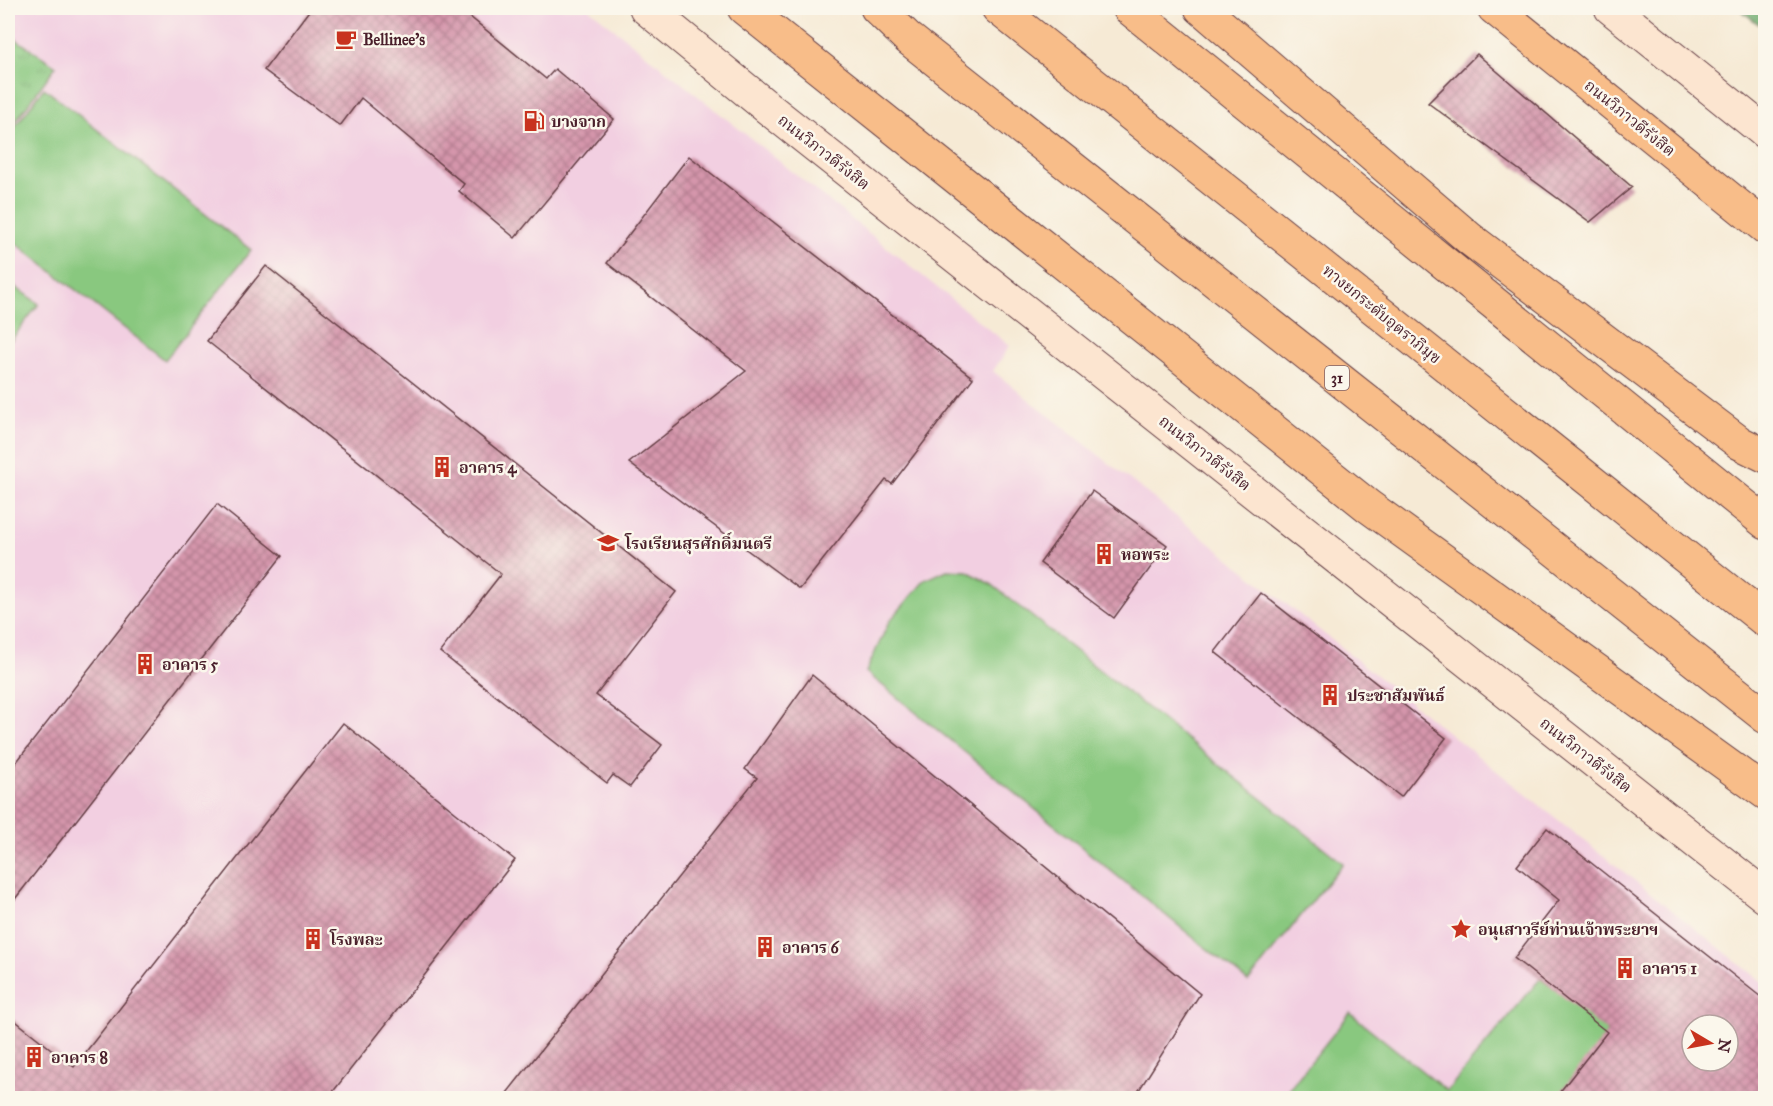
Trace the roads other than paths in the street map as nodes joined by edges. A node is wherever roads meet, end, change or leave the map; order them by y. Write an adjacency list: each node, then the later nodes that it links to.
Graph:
1 (646, 8): 18 (main road, ถนนวิภาวดีรังสิต)
2 (744, 8): 17 (highway)
3 (866, 8): 10 (highway)
4 (878, 8): 10 (highway, 31)
5 (998, 8): 15 (highway, ทางยกระดับอุตราภิมุข)
6 (1129, 8): 14 (highway)
7 (1201, 8): 13 (highway)
8 (1494, 8): 12 (highway, ถนนวิภาวดีรังสิต)
9 (1611, 8): 11 (main road)
10 (908, 38): 16 (highway, 31)
11 (1766, 133)
12 (1766, 228)
13 (1766, 456)
14 (1766, 523)
15 (1766, 621)
16 (1766, 717)
17 (1766, 793)
18 (1766, 897)

